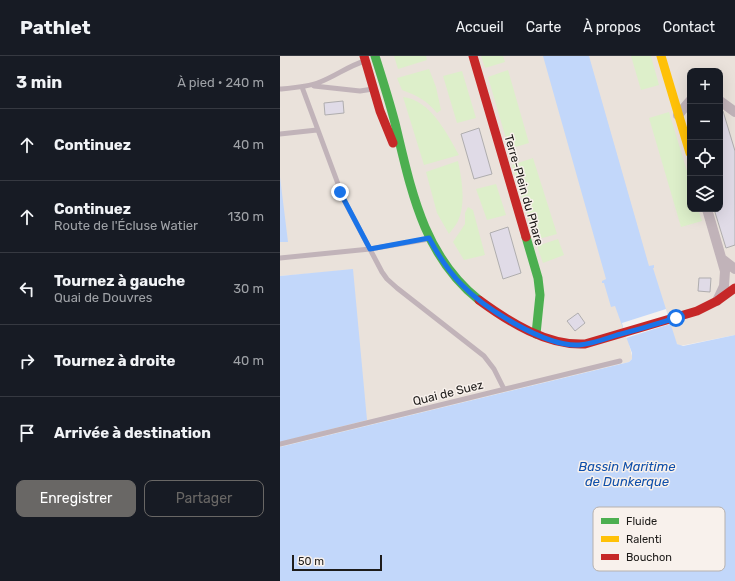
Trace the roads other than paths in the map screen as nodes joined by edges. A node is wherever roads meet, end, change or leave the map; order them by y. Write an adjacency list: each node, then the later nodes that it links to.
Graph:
1 (472, 56): 26 (street, Terre-Plein du Phare)
2 (660, 56): 13 (street)
3 (375, 57): 4 (lane); 6 (street)
4 (364, 58): 5 (lane); 9 (street)
5 (311, 86): 7 (lane); 9 (lane)
6 (384, 86): 9 (lane); 17 (street)
7 (302, 87): 8 (lane); 14 (lane)
8 (280, 89)
9 (374, 89): 17 (street)
10 (723, 103): 12 (street)
11 (688, 104): 13 (street)
12 (735, 112)
13 (678, 115): 16 (street)
14 (317, 130): 15 (lane); 20 (lane)
15 (280, 134)
16 (687, 144)
17 (408, 178): 19 (street)
18 (708, 212): 22 (street)
19 (429, 238): 20 (lane); 26 (street)
20 (370, 249): 21 (lane); 28 (lane)
21 (280, 258)
22 (722, 259): 23 (street); 25 (street)
23 (735, 269)
24 (735, 288): 25 (street)
25 (717, 301): 26 (street)
26 (536, 334)
27 (620, 361): 28 (lane, Quai de Suez)
28 (504, 389): 29 (lane, Quai de Suez)
29 (280, 444)

